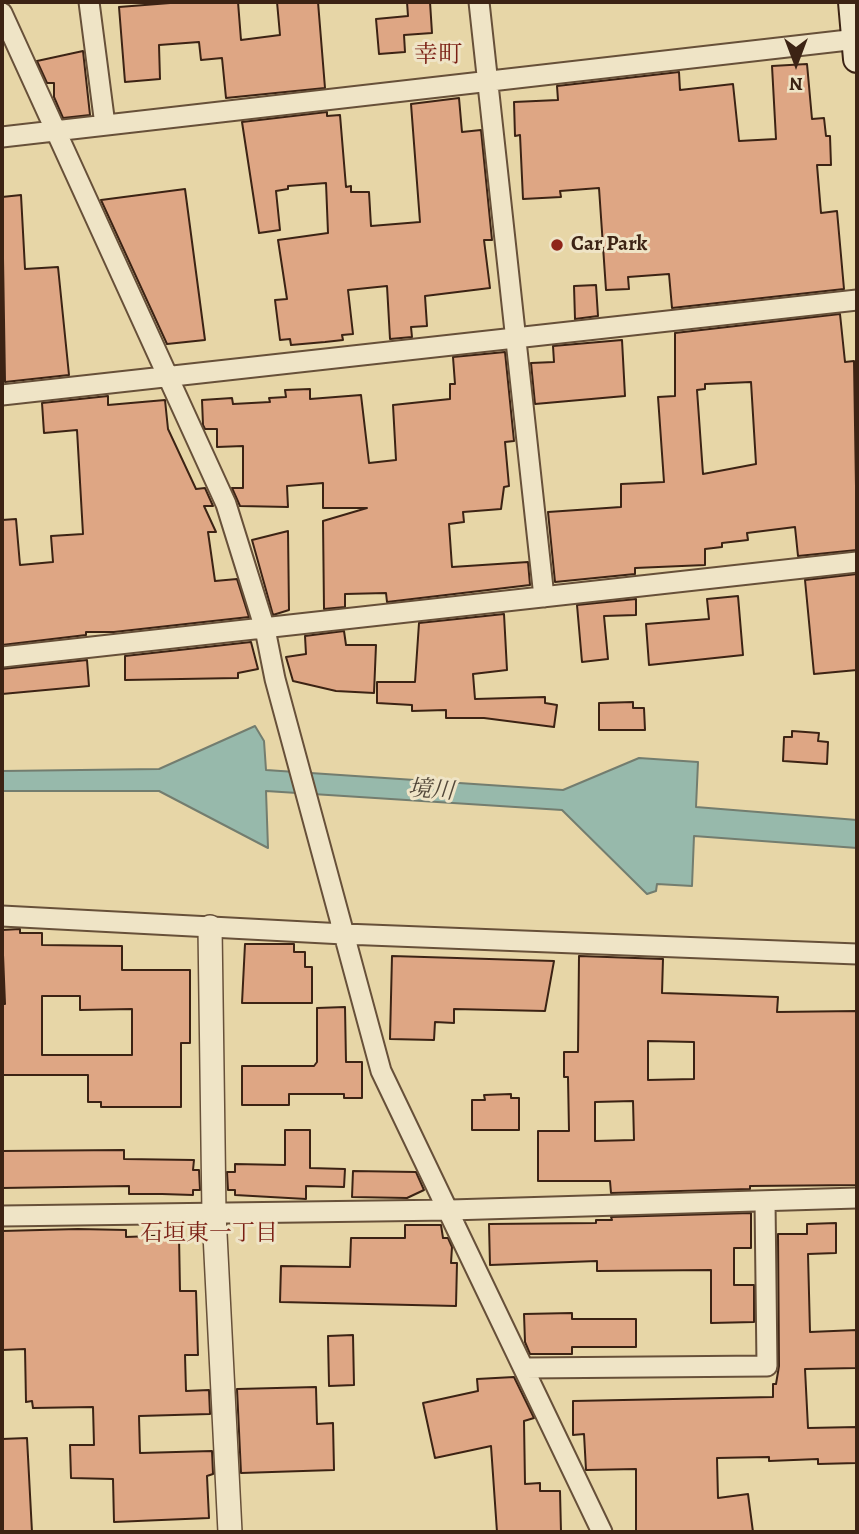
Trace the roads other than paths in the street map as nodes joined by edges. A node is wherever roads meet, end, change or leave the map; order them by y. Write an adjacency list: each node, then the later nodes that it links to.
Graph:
1 (89, 2): 7 (street)
2 (479, 2): 6 (street)
3 (852, 2): 5 (main road)
4 (2, 13): 8 (street)
5 (857, 46): 6 (street)
6 (486, 80): 7 (street); 11 (street)
7 (105, 125): 8 (street)
8 (57, 131): 9 (street); 12 (street)
9 (2, 137)
10 (857, 300): 11 (street)
11 (514, 340): 12 (street); 15 (street)
12 (168, 376): 13 (street); 16 (street)
13 (2, 396)
14 (857, 562): 15 (street)
15 (544, 597): 16 (street)
16 (265, 629): 17 (street); 20 (street)
17 (2, 657)
18 (2, 916): 19 (street)
19 (210, 927): 20 (street); 25 (street)
20 (344, 934): 21 (street); 24 (street)
21 (857, 954)
22 (857, 1198): 23 (street)
23 (765, 1201): 24 (street); 27 (street)
24 (450, 1210): 25 (street); 27 (street)
25 (214, 1214): 26 (street); 28 (street)
26 (2, 1216)
27 (525, 1368): 29 (street)
28 (230, 1532)
29 (602, 1532)

